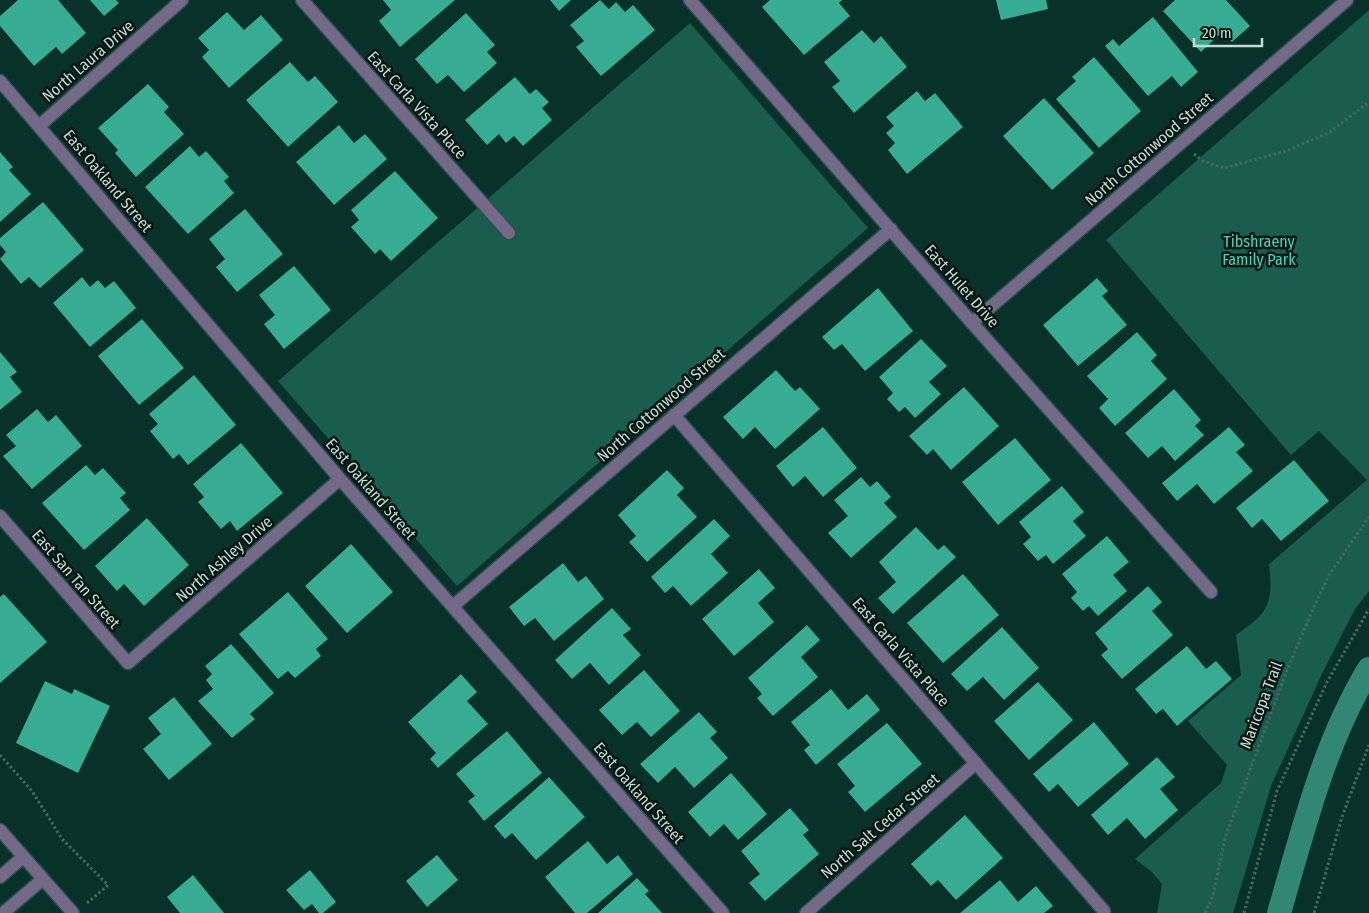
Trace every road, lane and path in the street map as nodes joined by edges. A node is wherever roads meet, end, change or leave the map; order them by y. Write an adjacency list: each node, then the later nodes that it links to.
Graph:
1 (182, 0): 7 (street, North Laura Drive)
2 (302, 0): 10 (street, East Carla Vista Place)
3 (690, 0): 9 (street, East Hulet Drive)
4 (1347, 0): 8 (street, North Cottonwood Street)
5 (0, 81): 7 (street, East Oakland Street)
6 (1369, 102): 8 (path)
7 (39, 126): 13 (street, East Oakland Street)
8 (1179, 144): 11 (street, North Cottonwood Street)
9 (891, 229): 11 (street, East Hulet Drive); 12 (street, North Cottonwood Street)
10 (509, 232)
11 (972, 323): 16 (street, East Hulet Drive)
12 (674, 415): 17 (street, North Cottonwood Street); 22 (street, East Carla Vista Place)
13 (340, 479): 17 (street, East Oakland Street); 19 (street, North Ashley Drive)
14 (0, 516): 19 (street, East San Tan Street)
15 (1369, 517): 32 (path, Maricopa Trail)
16 (1211, 592)
17 (453, 606): 30 (street, East Oakland Street)
18 (1369, 609): 33 (path)
19 (128, 663)
20 (1369, 745): 34 (path)
21 (0, 755): 27 (path)
22 (976, 764): 28 (street, East Carla Vista Place); 31 (street, North Salt Cedar Street)
23 (0, 830): 24 (street)
24 (23, 857): 25 (street); 26 (street)
25 (0, 876)
26 (42, 879): 27 (street); 29 (street)
27 (78, 910)
28 (1104, 911)
29 (3, 913)
30 (723, 913)
31 (806, 913)
32 (1205, 913)
33 (1244, 913)
34 (1314, 913)

